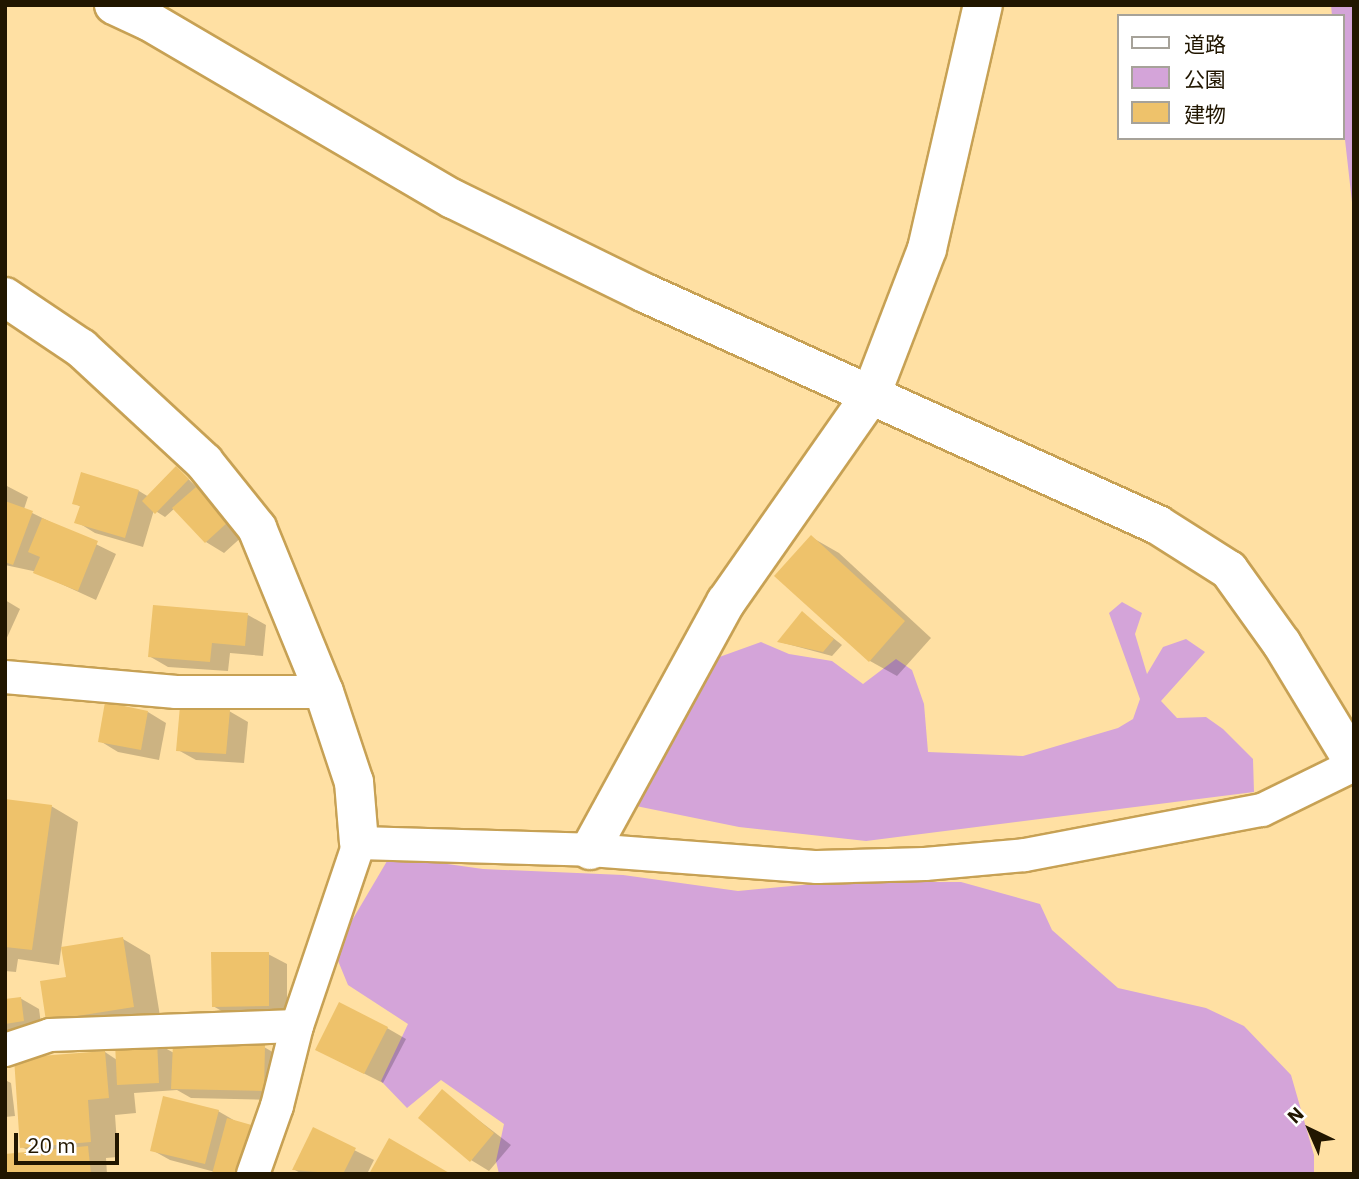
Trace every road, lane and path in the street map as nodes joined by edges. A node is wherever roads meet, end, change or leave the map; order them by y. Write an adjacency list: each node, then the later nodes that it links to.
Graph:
1 (114, 5): 4 (street)
2 (983, 5): 4 (street)
3 (5, 297): 6 (street)
4 (871, 394): 7 (street); 9 (street)
5 (5, 677): 6 (street)
6 (324, 692): 8 (street)
7 (1354, 764): 9 (street)
8 (359, 843): 9 (street); 10 (street)
9 (590, 850)
10 (297, 1026): 11 (street); 12 (street)
11 (5, 1049)
12 (253, 1174)

